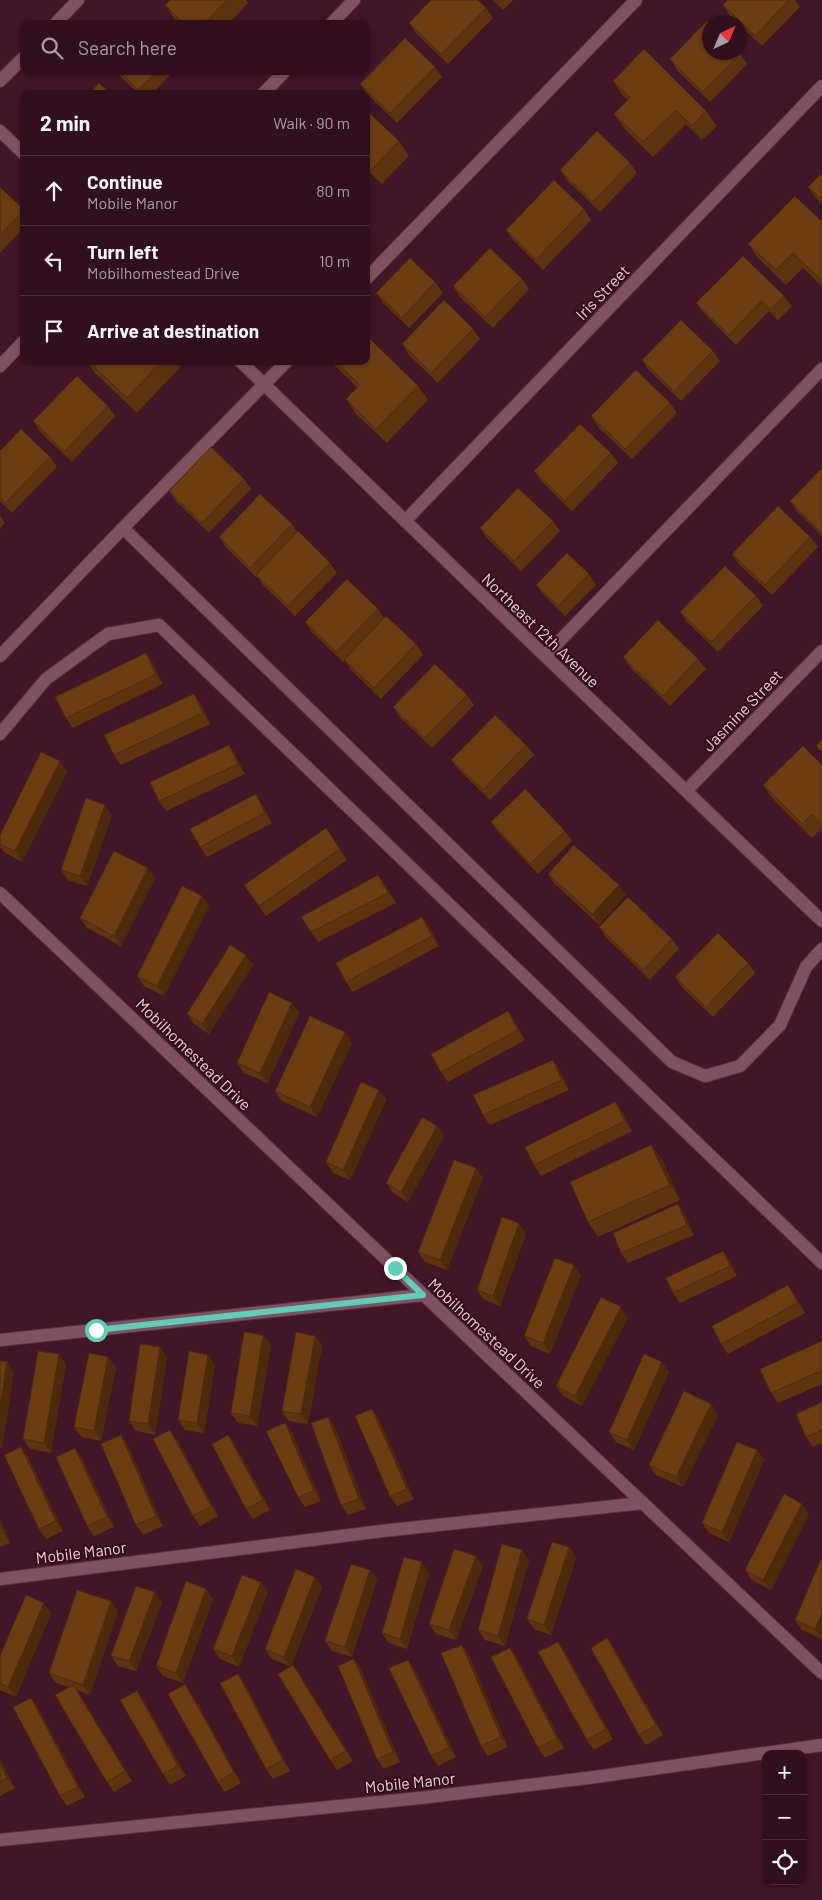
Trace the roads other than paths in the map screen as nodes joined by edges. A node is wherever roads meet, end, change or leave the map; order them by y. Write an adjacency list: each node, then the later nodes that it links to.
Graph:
1 (78, 0): 4 (street)
2 (354, 0): 5 (street)
3 (636, 0): 13 (street)
4 (59, 20)
5 (335, 20)
6 (20, 60): 8 (street)
7 (281, 75): 10 (street)
8 (0, 81)
9 (822, 86): 20 (street, Iris Street)
10 (267, 90)
11 (0, 131): 12 (street)
12 (20, 150)
13 (370, 275)
14 (20, 345): 17 (street)
15 (244, 365): 19 (street, Northeast 12th Avenue)
16 (283, 365): 19 (street)
17 (0, 366)
18 (822, 369): 24 (street)
19 (264, 385): 20 (street, Northeast 12th Avenue); 21 (street)
20 (405, 521): 24 (street, Northeast 12th Avenue)
21 (123, 528): 23 (street); 29 (street)
22 (822, 651): 26 (street, Jasmine Street)
23 (0, 656)
24 (545, 656): 26 (street, Northeast 12th Avenue)
25 (0, 734): 30 (street)
26 (686, 791): 28 (street, Northeast 12th Avenue)
27 (0, 893): 31 (street, Mobilhomestead Drive)
28 (822, 921)
29 (822, 949)
30 (822, 1263)
31 (423, 1295): 32 (street); 33 (street, Mobilhomestead Drive)
32 (0, 1340)
33 (643, 1503): 34 (street, Mobile Manor); 35 (street, Mobilhomestead Drive)
34 (0, 1579)
35 (822, 1673)
36 (822, 1745): 37 (street, Mobile Manor)
37 (0, 1840)

